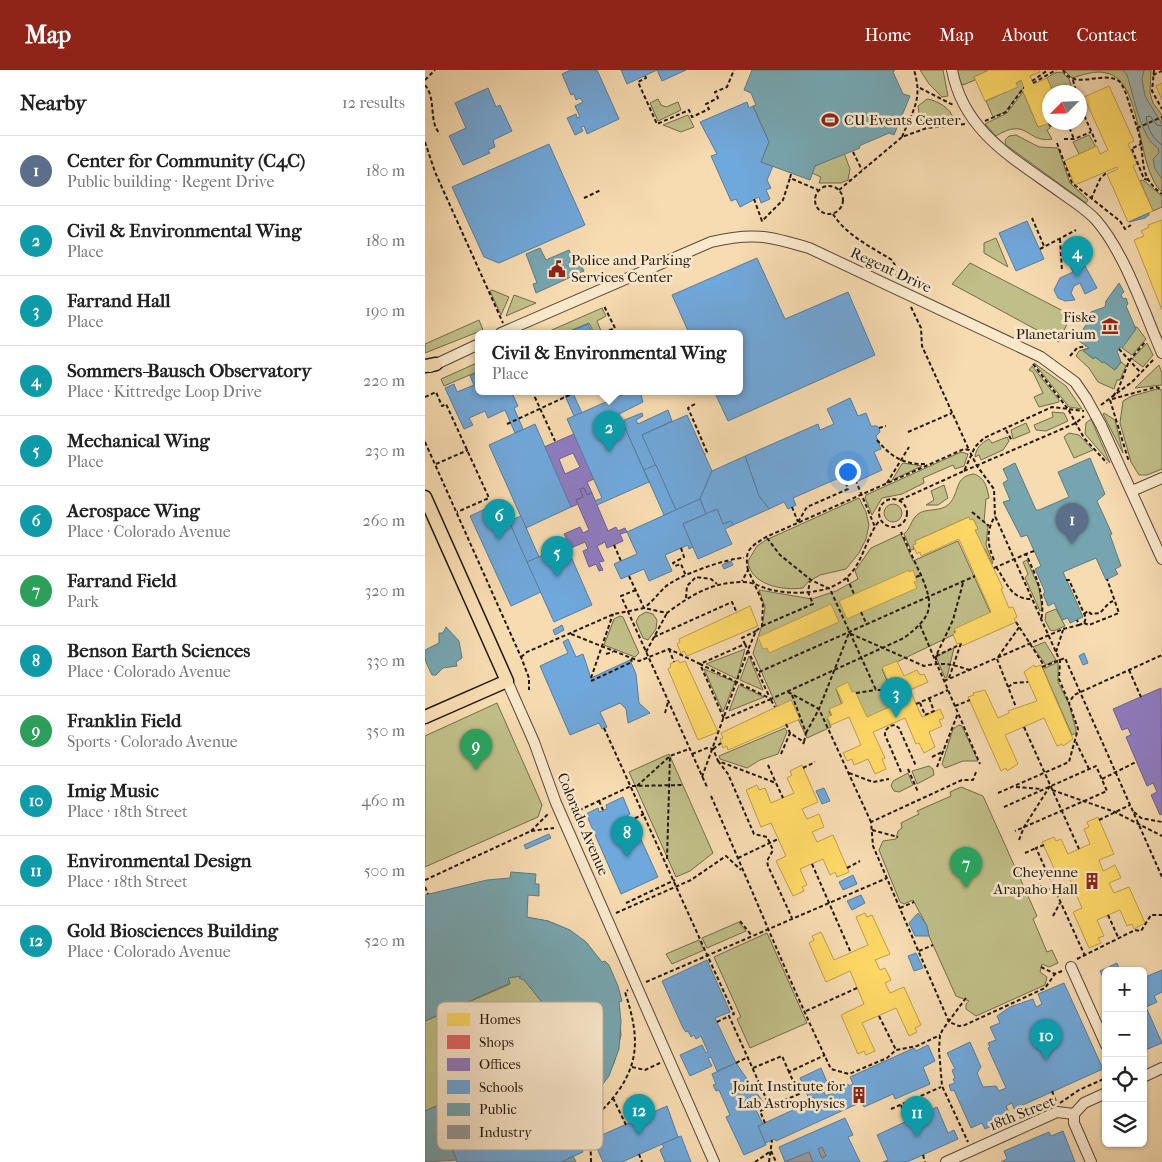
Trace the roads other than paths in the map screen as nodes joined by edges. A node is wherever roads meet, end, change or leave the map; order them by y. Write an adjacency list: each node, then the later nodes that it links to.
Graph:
1 (952, 70): 4 (street)
2 (509, 330): 7 (street, Regent Drive, bridge)
3 (475, 346): 5 (street)
4 (1160, 354)
5 (429, 366)
6 (1162, 478): 7 (street)
7 (1132, 491): 9 (street, Regent Drive)
8 (425, 498): 10 (main road, Colorado Avenue)
9 (1162, 559)
10 (507, 681): 11 (main road); 18 (street, Colorado Avenue)
11 (425, 717)
12 (1071, 967): 13 (street)
13 (1102, 1036)
14 (1162, 1068): 15 (street)
15 (1147, 1075)
16 (1102, 1095): 17 (street, 18th Street)
17 (1074, 1114): 19 (street, 18th Street); 20 (street)
18 (714, 1162)
19 (946, 1162)
20 (1091, 1162)

